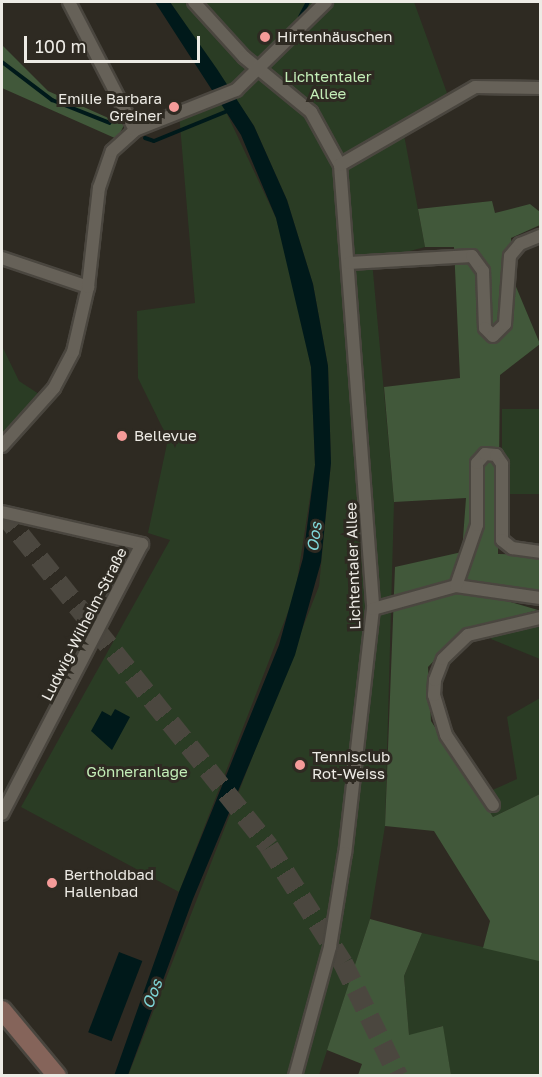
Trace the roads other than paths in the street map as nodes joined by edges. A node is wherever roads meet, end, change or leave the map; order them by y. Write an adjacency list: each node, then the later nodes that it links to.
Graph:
1 (69, 2): 6 (street)
2 (194, 2): 4 (street, Lichtentaler Allee)
3 (327, 2): 4 (street)
4 (260, 72): 6 (street); 7 (street, Lichtentaler Allee)
5 (540, 88): 7 (street)
6 (135, 130): 11 (street)
7 (340, 165): 10 (street, Lichtentaler Allee)
8 (540, 236): 10 (street)
9 (2, 258): 11 (street)
10 (349, 263): 17 (street, Lichtentaler Allee)
11 (88, 287): 12 (street)
12 (2, 446)
13 (2, 512): 20 (street, Ludwig-Wilhelm-Straße)
14 (540, 552): 15 (street)
15 (456, 586): 16 (street); 17 (street)
16 (540, 598)
17 (373, 609): 23 (street, Lichtentaler Allee)
18 (540, 618): 19 (street)
19 (493, 805)
20 (2, 814)
21 (2, 1010): 22 (main road)
22 (57, 1076)
23 (296, 1076)

